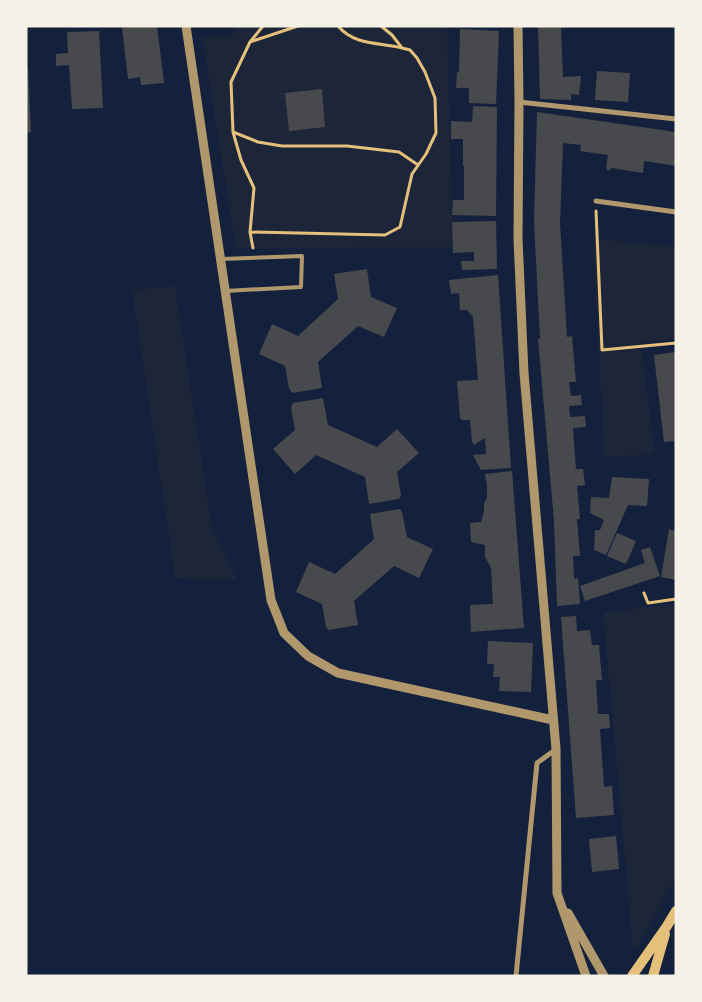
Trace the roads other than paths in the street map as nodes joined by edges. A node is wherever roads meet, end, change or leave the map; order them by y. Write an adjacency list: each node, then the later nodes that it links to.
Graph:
1 (186, 26): 7 (street)
2 (518, 26): 3 (street)
3 (520, 102): 4 (street); 9 (street)
4 (676, 119)
5 (596, 201): 6 (street)
6 (676, 212)
7 (220, 259): 8 (street); 8 (lane)
8 (225, 291): 9 (street)
9 (553, 720): 10 (street)
10 (556, 749): 11 (street); 14 (street)
11 (557, 893): 15 (street); 16 (street)
12 (676, 910): 13 (main road)
13 (667, 926): 17 (main road); 18 (main road)
14 (516, 976)
15 (586, 976)
16 (604, 976)
17 (632, 976)
18 (653, 976)

